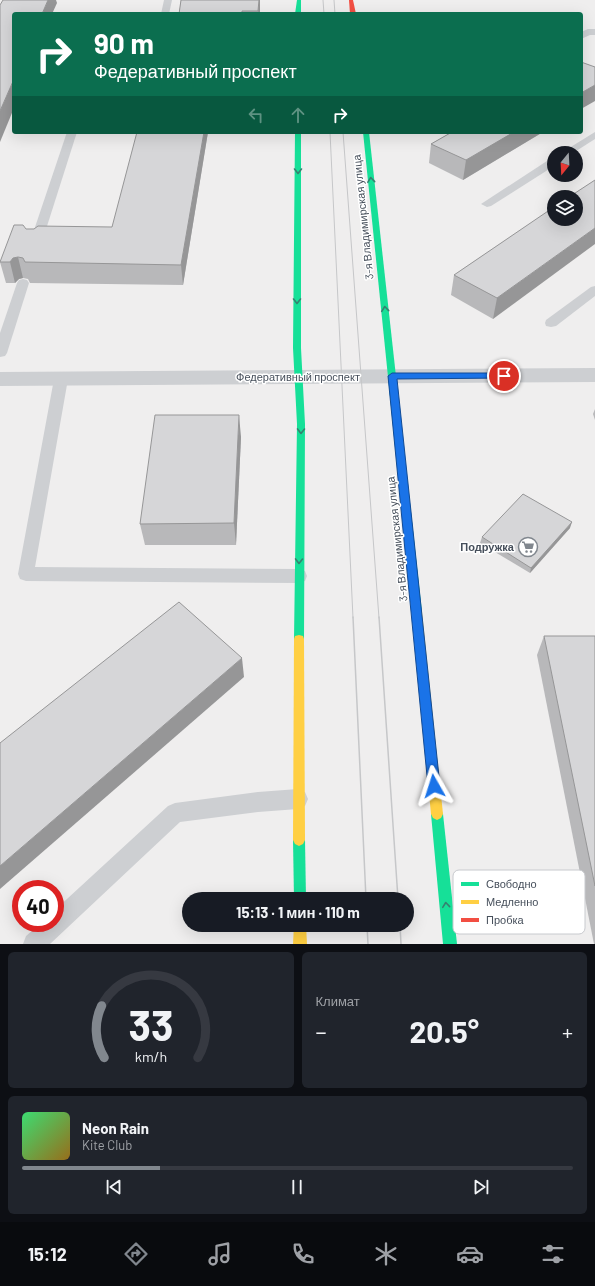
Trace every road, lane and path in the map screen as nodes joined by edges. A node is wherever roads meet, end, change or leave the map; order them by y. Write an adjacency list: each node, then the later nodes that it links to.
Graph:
1 (168, 0): 4 (lane)
2 (299, 0): 5 (street)
3 (351, 0): 6 (street)
4 (165, 12)
5 (298, 12)
6 (353, 12)
7 (595, 32): 8 (lane)
8 (583, 35)
9 (71, 134): 16 (lane)
10 (298, 134): 23 (street, one-way to 23)
11 (366, 134): 22 (street, 3-я Владимирская улица, one-way to 11)
12 (595, 135): 13 (lane)
13 (577, 146)
14 (547, 165): 15 (lane)
15 (487, 204)
16 (35, 246)
17 (23, 283): 20 (lane)
18 (595, 290): 19 (lane)
19 (551, 323)
20 (0, 353)
21 (595, 375): 22 (street, Федеративный проспект)
22 (392, 376): 23 (street, Федеративный проспект); 32 (street, 3-я Владимирская улица, one-way to 22)
23 (298, 377): 25 (street, Федеративный проспект); 26 (street, one-way to 26)
24 (0, 379): 25 (street, Федеративный проспект)
25 (61, 379): 26 (lane)
26 (299, 576): 27 (street)
27 (298, 799): 28 (street); 30 (lane)
28 (300, 892)
29 (300, 932): 31 (street)
30 (34, 944)
31 (300, 944)
32 (450, 944)

